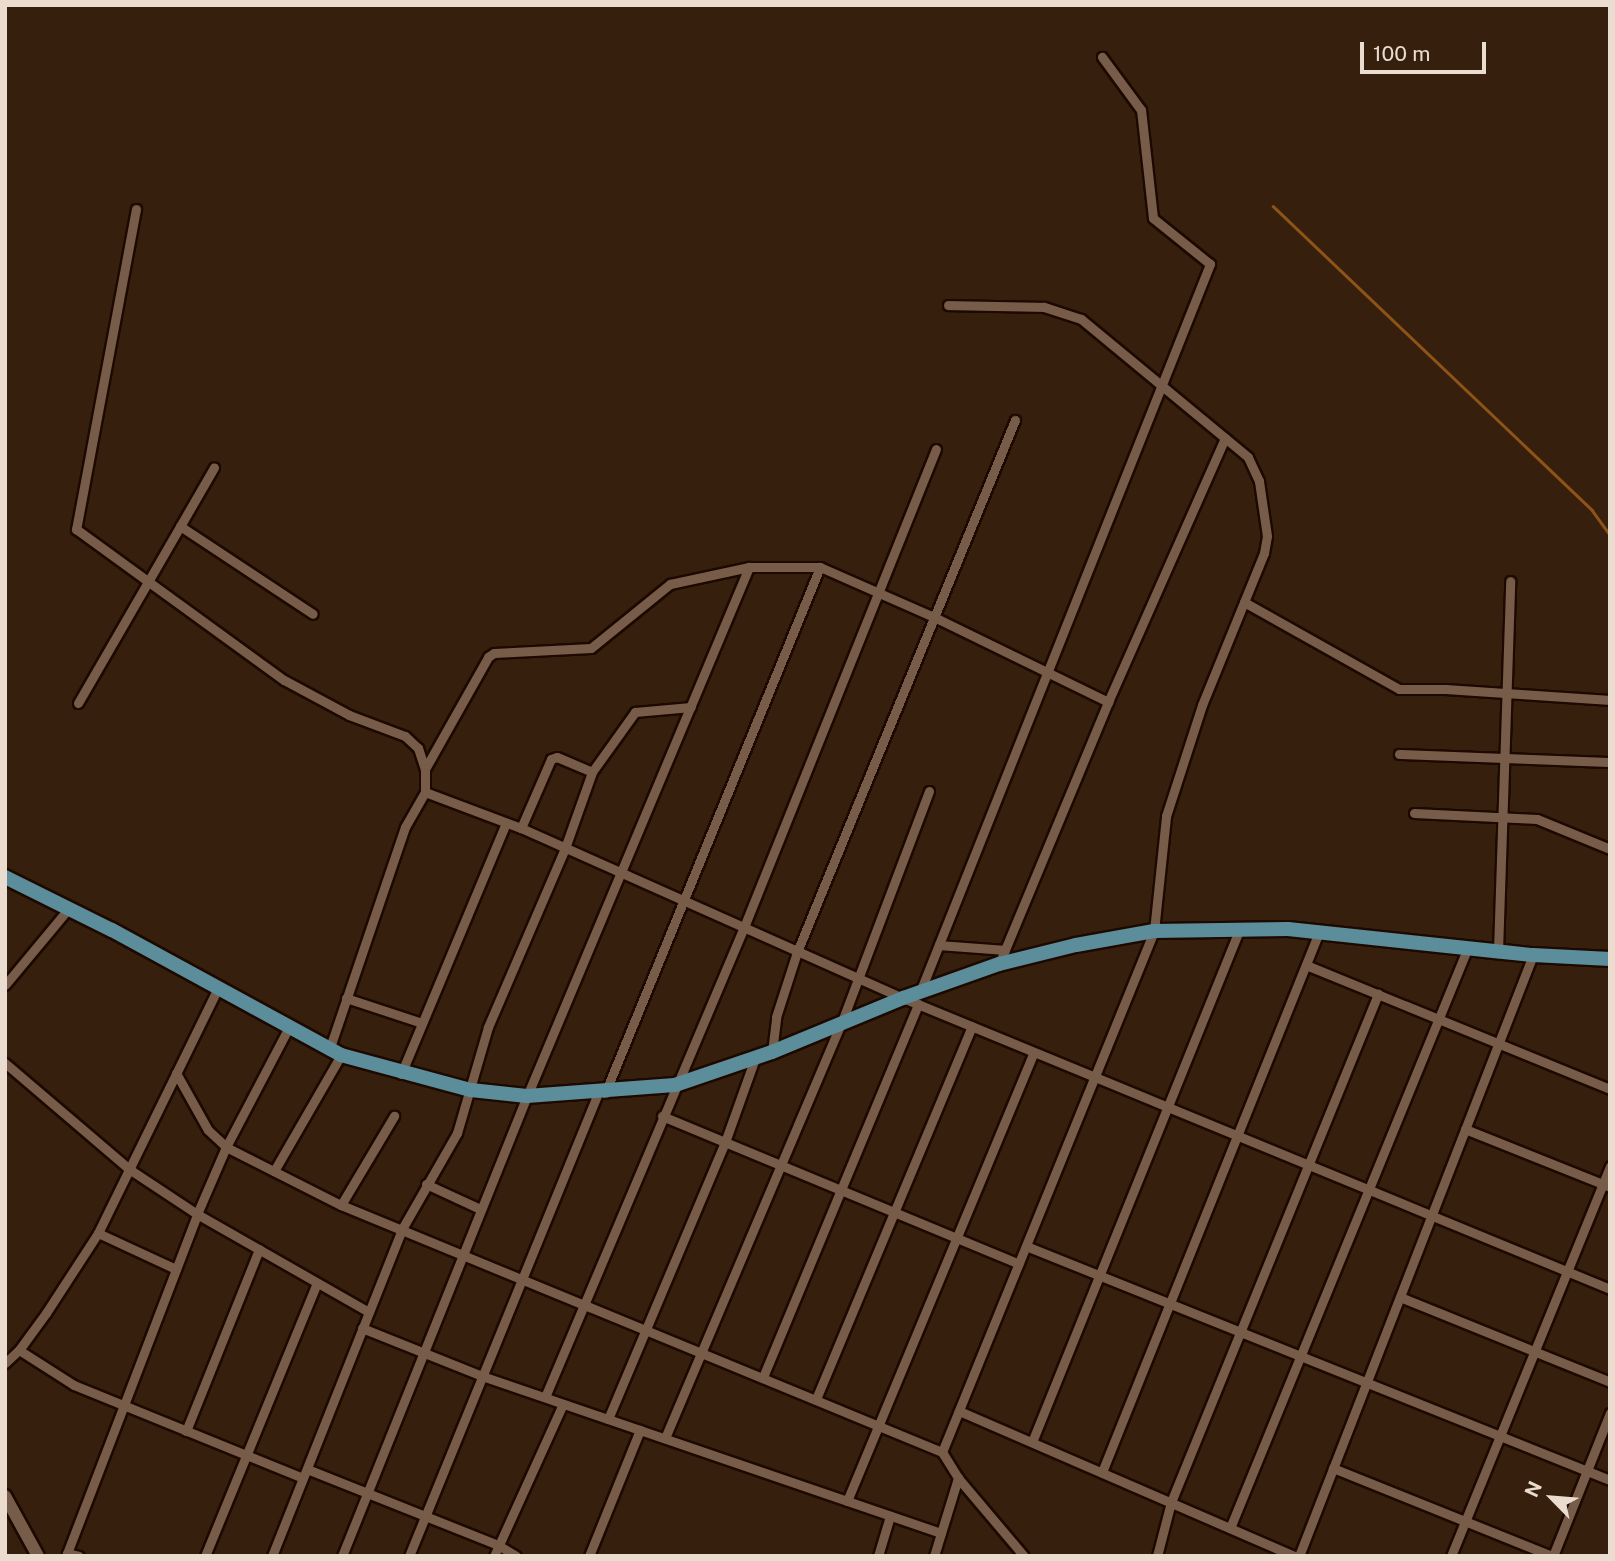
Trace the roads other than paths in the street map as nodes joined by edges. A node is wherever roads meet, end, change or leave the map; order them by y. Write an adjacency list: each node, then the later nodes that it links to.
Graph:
1 (1102, 57): 4 (street)
2 (136, 209): 13 (street)
3 (948, 305): 4 (street)
4 (1163, 387): 6 (street); 18 (street)
5 (1015, 420): 17 (street)
6 (1225, 438): 15 (street); 21 (street)
7 (936, 449): 14 (street)
8 (214, 467): 9 (street)
9 (180, 526): 13 (street); 16 (street)
10 (749, 567): 11 (street); 23 (street); 27 (street)
11 (820, 567): 14 (street); 39 (street)
12 (1510, 581): 19 (street)
13 (146, 582): 22 (street); 27 (street)
14 (876, 591): 17 (street); 41 (street)
15 (1244, 602): 19 (street); 43 (street)
16 (313, 614)
17 (934, 617): 18 (street); 49 (street)
18 (1048, 674): 21 (street); 45 (street)
19 (1506, 693): 20 (street); 25 (street)
20 (1610, 700)
21 (1108, 702): 47 (street)
22 (78, 703)
23 (691, 707): 28 (street); 37 (street)
24 (1399, 754): 25 (street)
25 (1504, 756): 26 (street); 32 (street)
26 (1610, 762)
27 (425, 769): 30 (street)
28 (592, 772): 34 (street); 35 (street)
29 (929, 791): 54 (street)
30 (425, 792): 33 (street); 58 (street)
31 (1414, 813): 32 (street)
32 (1502, 817): 36 (street); 48 (street)
33 (506, 823): 34 (street); 62 (street)
34 (521, 828): 35 (street)
35 (565, 848): 37 (street); 77 (street)
36 (1610, 849)
37 (622, 873): 39 (street); 79 (street)
38 (5, 877): 40 (main road)
39 (683, 900): 41 (street); 78 (street)
40 (69, 908): 55 (street); 56 (main road)
41 (744, 927): 49 (street); 75 (street)
42 (1240, 928): 43 (main road); 44 (main road); 80 (street)
43 (1154, 931): 52 (main road); 74 (street)
44 (1319, 932): 46 (main road); 53 (street)
45 (939, 945): 47 (street); 60 (street)
46 (1468, 947): 48 (main road); 61 (street)
47 (1005, 950): 52 (street)
48 (1498, 951): 50 (main road)
49 (797, 953): 54 (street); 67 (street)
50 (1534, 955): 51 (main road); 66 (street)
51 (1610, 959)
52 (999, 964): 60 (main road)
53 (1306, 965): 57 (street); 84 (street)
54 (856, 978): 59 (street); 63 (street)
55 (5, 985)
56 (217, 990): 65 (main road); 72 (street)
57 (1378, 994): 61 (street); 88 (street)
58 (346, 998): 62 (street); 69 (street)
59 (903, 998): 60 (main road); 63 (main road)
60 (919, 998): 64 (street); 95 (street)
61 (1438, 1019): 66 (street); 94 (street)
62 (422, 1023): 73 (street)
63 (841, 1024): 67 (main road); 87 (street)
64 (972, 1026): 68 (street); 98 (street)
65 (288, 1029): 69 (main road); 86 (street)
66 (1499, 1044): 76 (street); 83 (street)
67 (772, 1052): 70 (main road)
68 (1034, 1052): 74 (street); 103 (street)
69 (335, 1053): 73 (main road); 91 (street)
70 (755, 1058): 75 (main road); 85 (street)
71 (5, 1063): 90 (street)
72 (176, 1073): 86 (street); 90 (street)
73 (401, 1074): 77 (main road)
74 (1095, 1077): 80 (street); 104 (street)
75 (675, 1086): 78 (main road); 82 (street)
76 (1610, 1089)
77 (471, 1090): 79 (main road); 92 (street)
78 (602, 1093): 79 (main road); 111 (street)
79 (527, 1096): 97 (street)
80 (1168, 1107): 84 (street); 110 (street)
81 (394, 1116): 96 (street)
82 (662, 1116): 85 (street); 115 (street)
83 (1465, 1129): 93 (street); 100 (street)
84 (1237, 1135): 88 (street); 116 (street)
85 (725, 1142): 87 (street); 119 (street)
86 (226, 1147): 91 (street); 99 (street)
87 (781, 1165): 95 (street); 122 (street)
88 (1309, 1165): 94 (street); 120 (street)
89 (1610, 1166): 93 (street)
90 (129, 1170): 99 (street); 102 (street)
91 (274, 1171): 96 (street)
92 (426, 1184): 97 (street); 101 (street)
93 (1606, 1186): 109 (street)
94 (1368, 1189): 100 (street); 125 (street)
95 (841, 1190): 98 (street); 128 (street)
96 (341, 1205): 101 (street)
97 (480, 1209): 106 (street)
98 (894, 1212): 103 (street); 132 (street)
99 (197, 1214): 105 (street); 108 (street)
100 (1432, 1215): 109 (street); 114 (street)
101 (401, 1228): 106 (street); 117 (street)
102 (98, 1233): 108 (street); 121 (street)
103 (956, 1238): 107 (street); 138 (street)
104 (1026, 1246): 107 (street); 110 (street)
105 (259, 1250): 112 (street); 140 (street)
106 (463, 1253): 111 (street); 124 (street)
107 (1019, 1264): 135 (street)
108 (176, 1269): 134 (street)
109 (1567, 1271): 113 (street); 123 (street)
110 (1100, 1275): 116 (street); 143 (street)
111 (522, 1277): 115 (street); 127 (street)
112 (317, 1283): 117 (street); 145 (street)
113 (1610, 1289)
114 (1400, 1297): 123 (street); 129 (street)
115 (585, 1303): 119 (street); 131 (street)
116 (1170, 1303): 120 (street); 148 (street)
117 (367, 1311): 118 (street)
118 (362, 1328): 124 (street); 149 (street)
119 (646, 1328): 122 (street); 137 (street)
120 (1241, 1332): 125 (street); 155 (street)
121 (19, 1350): 126 (street); 134 (street)
122 (702, 1352): 128 (street); 142 (street)
123 (1534, 1352): 130 (street); 141 (street)
124 (423, 1353): 127 (street); 152 (street)
125 (1300, 1356): 129 (street); 159 (street)
126 (5, 1363)
127 (482, 1376): 131 (street); 157 (street)
128 (763, 1377): 132 (street)
129 (1367, 1382): 141 (street); 146 (street)
130 (1610, 1382)
131 (545, 1397): 133 (street)
132 (816, 1399): 138 (street)
133 (563, 1404): 137 (street); 161 (street)
134 (124, 1405): 140 (street); 162 (street)
135 (959, 1411): 143 (street); 144 (street)
136 (1610, 1413): 147 (street)
137 (608, 1419): 139 (street)
138 (878, 1425): 144 (street); 154 (street)
139 (640, 1430): 142 (street); 171 (street)
140 (187, 1431): 145 (street)
141 (1500, 1436): 147 (street); 158 (street)
142 (665, 1438): 154 (street)
143 (1032, 1443): 148 (street)
144 (942, 1452): 150 (street)
145 (248, 1456): 149 (street); 165 (street)
146 (1334, 1468): 158 (street); 176 (street)
147 (1587, 1471): 151 (street); 178 (street)
148 (1101, 1472): 155 (street)
149 (305, 1473): 152 (street); 166 (street)
150 (958, 1478): 160 (street); 174 (street)
151 (1610, 1480)
152 (367, 1494): 157 (street); 167 (street)
153 (5, 1496): 163 (main road)
154 (847, 1501): 156 (street)
155 (1171, 1502): 159 (street); 175 (street)
156 (890, 1516): 160 (street); 172 (street)
157 (426, 1518): 161 (street); 168 (street)
158 (1465, 1521): 177 (street); 178 (street)
159 (1230, 1528): 176 (street)
160 (941, 1533): 173 (street)
161 (498, 1545): 169 (street); 170 (street)
162 (66, 1554): 164 (street)
163 (38, 1556)
164 (79, 1556)
165 (205, 1556)
166 (272, 1556)
167 (342, 1556)
168 (409, 1556)
169 (494, 1556)
170 (516, 1556)
171 (589, 1556)
172 (878, 1556)
173 (934, 1556)
174 (1024, 1556)
175 (1157, 1556)
176 (1297, 1556)
177 (1451, 1556)
178 (1553, 1556)

